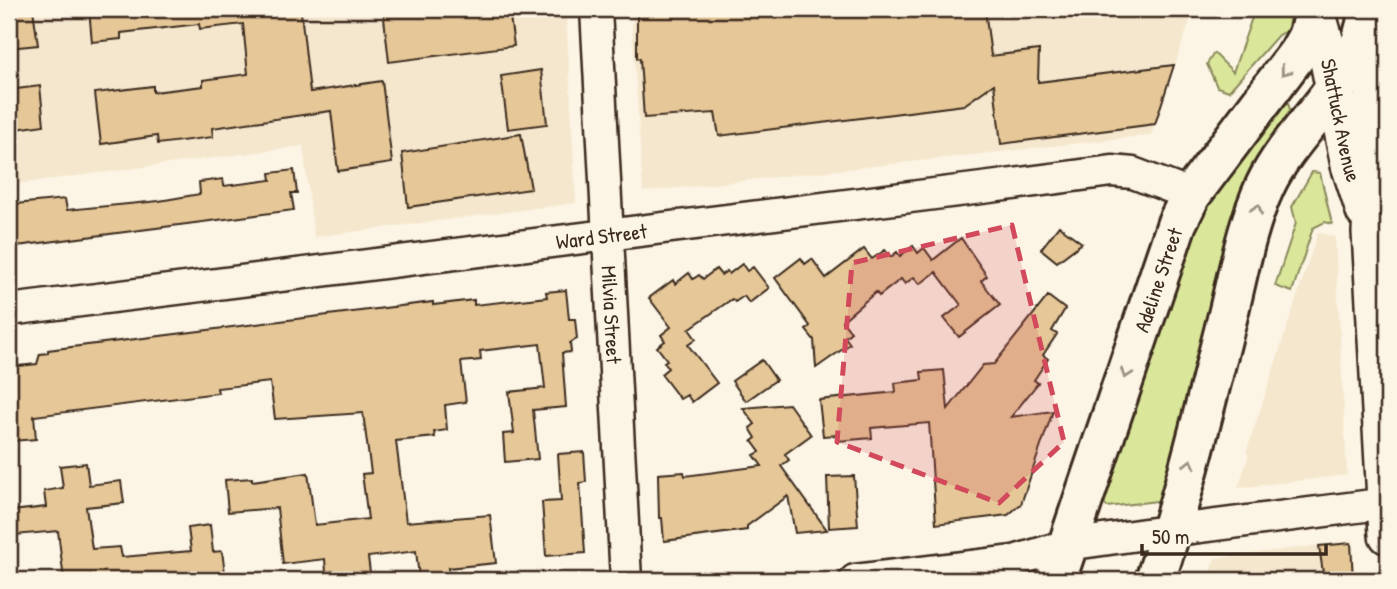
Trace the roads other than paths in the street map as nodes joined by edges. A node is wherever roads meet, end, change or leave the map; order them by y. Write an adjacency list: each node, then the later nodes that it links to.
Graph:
1 (596, 9): 8 (street, Milvia Street)
2 (1315, 10): 4 (street, Shattuck Avenue); 6 (main road, Adeline Street, one-way to 6)
3 (1367, 15): 4 (main road); 5 (street, Shattuck Avenue)
4 (1333, 89): 7 (street, Shattuck Avenue); 11 (main road, one-way to 4)
5 (1382, 130): 7 (street, Shattuck Avenue)
6 (1191, 195): 8 (street, Ward Street); 12 (main road, Adeline Street, one-way to 12)
7 (1371, 232): 10 (street, Shattuck Avenue)
8 (606, 234): 9 (street, Ward Street); 13 (street, Milvia Street)
9 (9, 310)
10 (1388, 514): 11 (street)
11 (1171, 530): 12 (street); 15 (main road)
12 (1061, 563): 14 (street)
13 (626, 580)
14 (855, 580)
15 (1155, 580)

